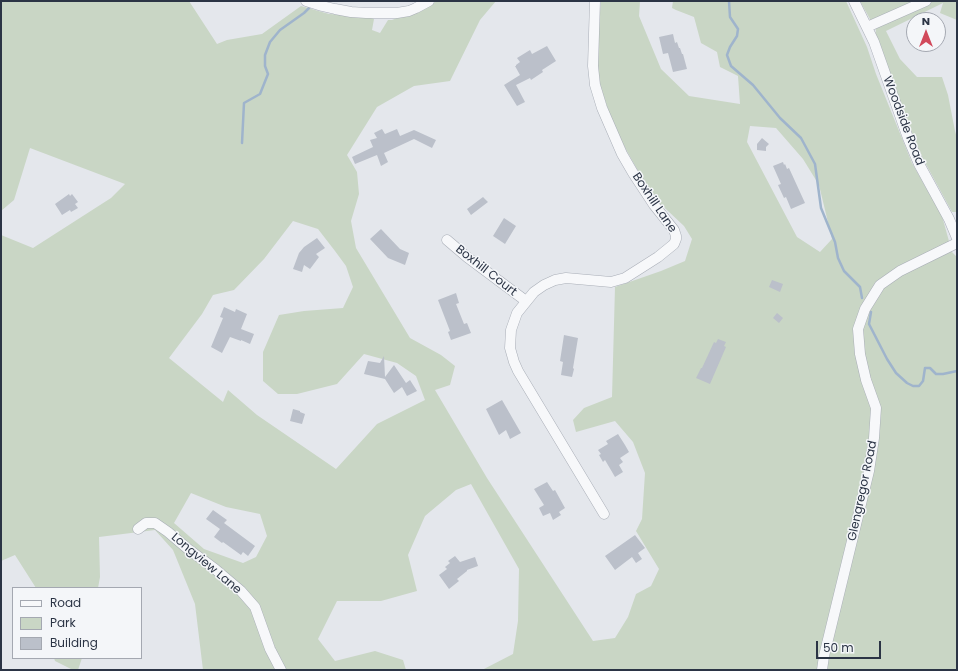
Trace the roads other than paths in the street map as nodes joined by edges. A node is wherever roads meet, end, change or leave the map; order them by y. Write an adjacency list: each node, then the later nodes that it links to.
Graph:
1 (429, 1): 5 (street)
2 (595, 1): 10 (street, Boxhill Lane)
3 (854, 1): 6 (street, Woodside Road)
4 (926, 1): 6 (street)
5 (307, 2)
6 (867, 27): 7 (street, Woodside Road)
7 (957, 238)
8 (447, 240): 10 (street, Boxhill Court)
9 (957, 243): 14 (street, Glengregor Road)
10 (526, 302): 11 (street, Boxhill Lane)
11 (604, 514)
12 (138, 529): 13 (street, Longview Lane)
13 (281, 670)
14 (822, 670)

